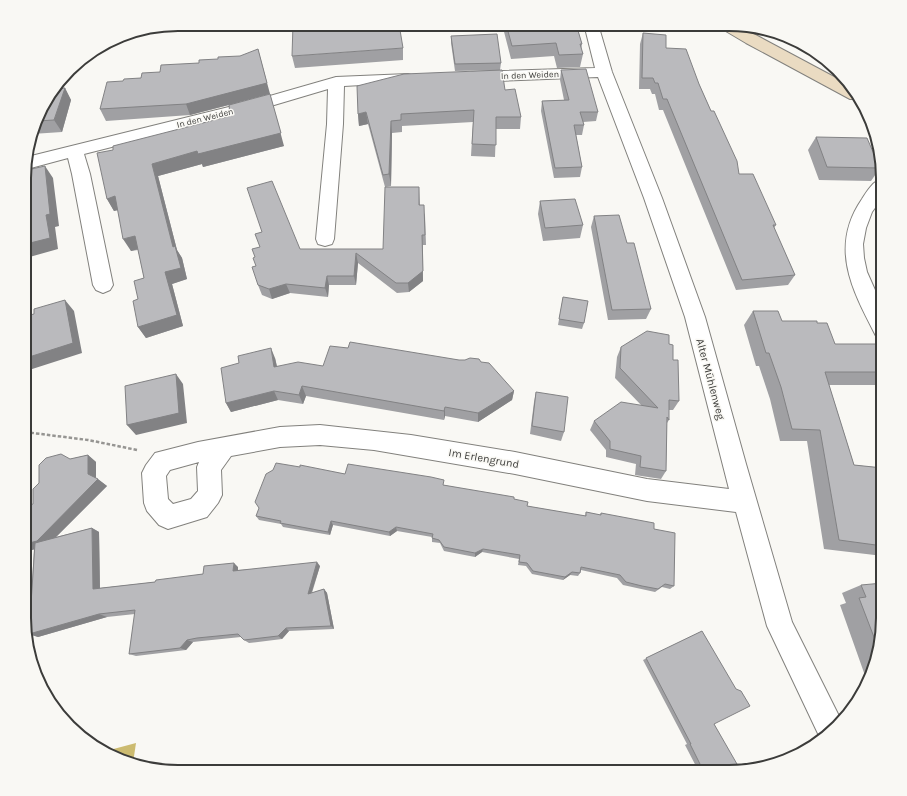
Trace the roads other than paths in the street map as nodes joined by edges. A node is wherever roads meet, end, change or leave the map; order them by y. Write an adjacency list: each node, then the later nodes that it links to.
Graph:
1 (593, 31): 3 (street, Alter Mühlenweg)
2 (736, 31): 7 (main road)
3 (604, 72): 4 (street, In den Weiden); 15 (street, Alter Mühlenweg)
4 (462, 77)
5 (424, 78): 6 (street, In den Weiden)
6 (336, 82): 8 (street, In den Weiden); 11 (street)
7 (848, 91)
8 (74, 151): 9 (street, In den Weiden); 12 (street)
9 (32, 162)
10 (876, 194): 13 (street)
11 (324, 239)
12 (103, 285)
13 (876, 314)
14 (223, 449): 14 (street, Im Erlengrund); 15 (street, Im Erlengrund)
15 (744, 502): 16 (street, Alter Mühlenweg)
16 (829, 726)

